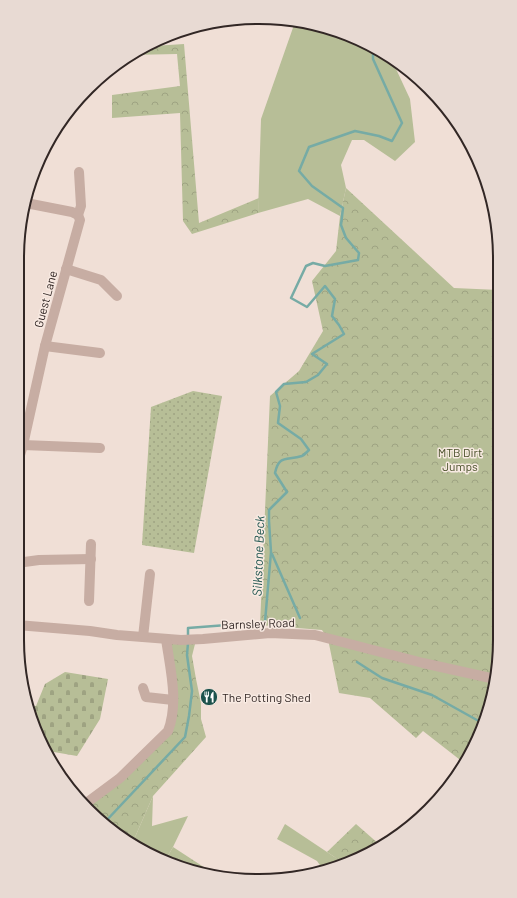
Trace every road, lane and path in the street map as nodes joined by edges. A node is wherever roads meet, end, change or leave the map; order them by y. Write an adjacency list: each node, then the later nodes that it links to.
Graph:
1 (69, 181): 3 (street, Guest Lane)
2 (31, 204): 3 (street)
3 (78, 215): 4 (street, Guest Lane)
4 (66, 269): 5 (street); 6 (street, Guest Lane)
5 (117, 296)
6 (45, 346): 7 (street); 8 (street, Guest Lane)
7 (100, 353)
8 (24, 440)
9 (24, 445): 10 (street)
10 (100, 448)
11 (91, 544): 12 (street)
12 (90, 558): 13 (street); 15 (street)
13 (24, 562)
14 (150, 574): 17 (street)
15 (89, 601)
16 (24, 626): 17 (street, Barnsley Road)
17 (143, 637): 18 (street, Barnsley Road)
18 (166, 639): 19 (street, Barnsley Road); 21 (street)
19 (489, 678)
20 (145, 696): 21 (street)
21 (173, 700): 22 (street)
22 (89, 801)

